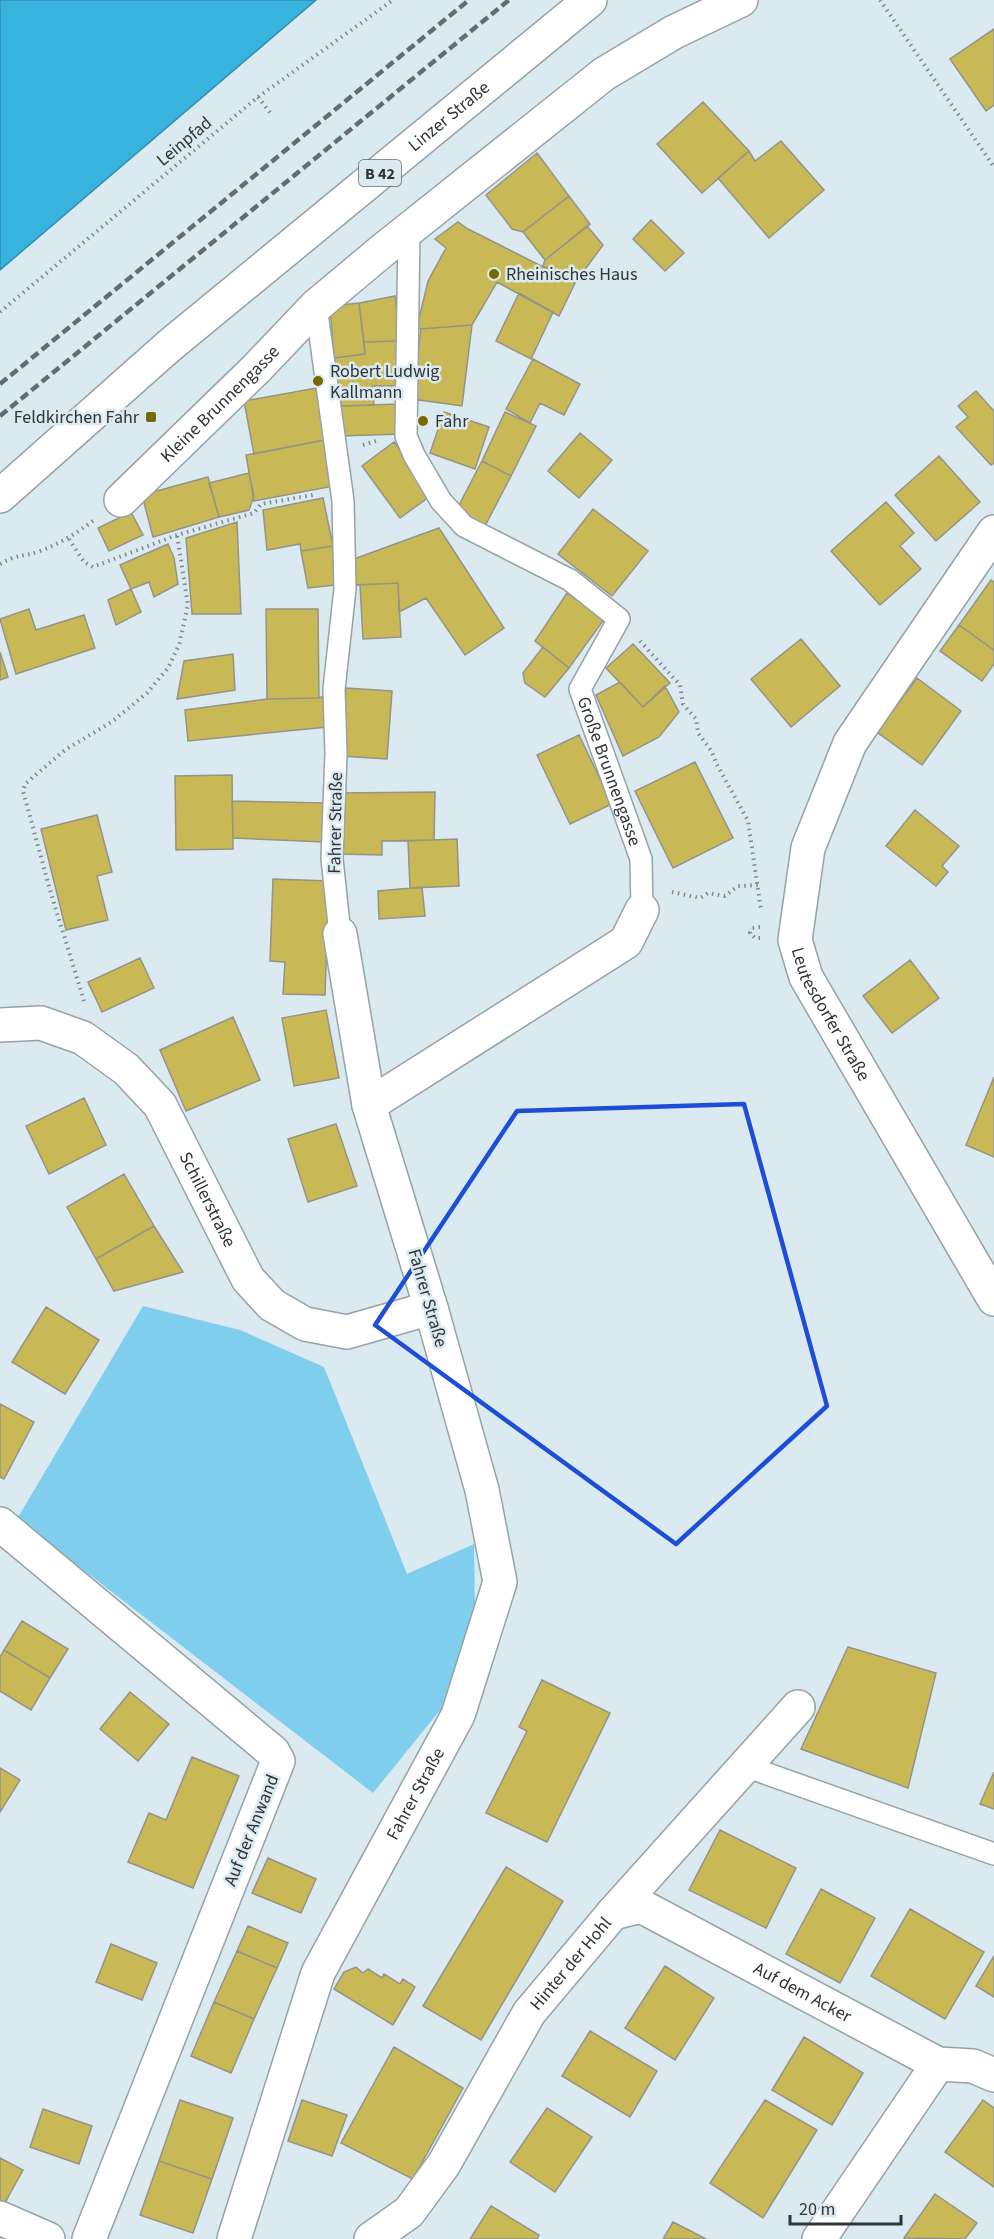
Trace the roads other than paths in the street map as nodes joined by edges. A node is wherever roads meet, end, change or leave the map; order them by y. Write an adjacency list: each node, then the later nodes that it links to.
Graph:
1 (590, 0): 5 (street, Linzer Straße / B 42)
2 (741, 0): 3 (street)
3 (409, 230): 4 (street); 8 (lane, Große Brunnengasse)
4 (316, 306): 6 (street, Kleine Brunnengasse); 9 (lane, Fahrer Straße)
5 (0, 496)
6 (121, 500)
7 (993, 536): 12 (street, Leutesdorfer Straße)
8 (641, 905): 11 (street, Große Brunnengasse)
9 (340, 934): 11 (street, Fahrer Straße)
10 (0, 1025): 13 (street, Schillerstraße)
11 (369, 1105): 13 (street, Fahrer Straße)
12 (994, 1299)
13 (431, 1308): 24 (street, Fahrer Straße)
14 (1, 1527): 23 (street, Auf der Anwand)
15 (798, 1707): 16 (street, Hinter der Hohl)
16 (745, 1766): 17 (lane); 18 (street, Hinter der Hohl)
17 (994, 1854)
18 (613, 1913): 19 (street, Auf dem Acker); 25 (street, Hinter der Hohl)
19 (938, 2064): 20 (street, Auf dem Acker); 26 (street)
20 (994, 2075)
21 (0, 2218): 22 (street)
22 (48, 2239)
23 (89, 2239)
24 (234, 2239)
25 (371, 2239)
26 (819, 2239)

